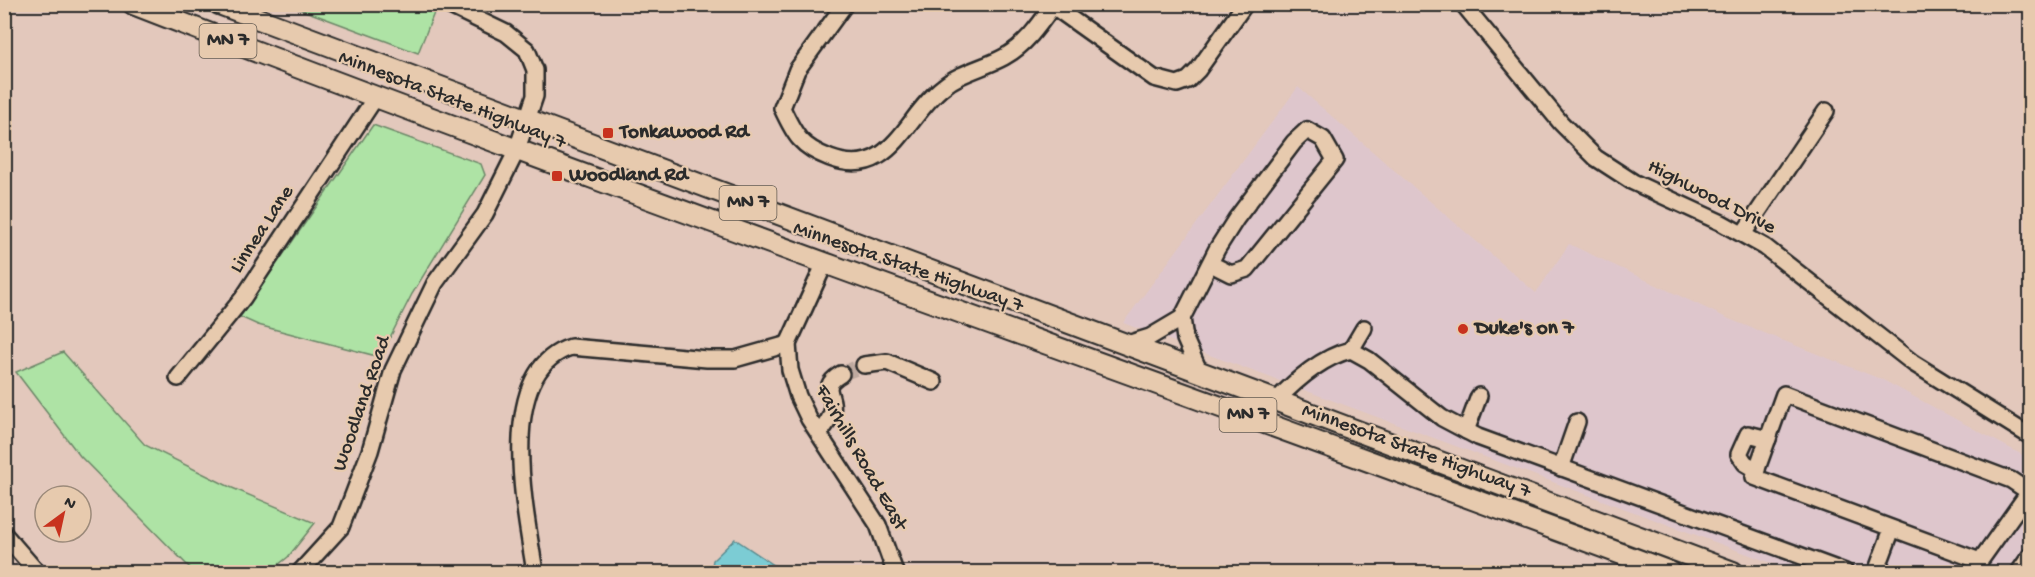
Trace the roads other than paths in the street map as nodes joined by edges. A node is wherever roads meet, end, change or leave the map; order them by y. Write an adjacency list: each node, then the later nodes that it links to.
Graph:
1 (133, 4): 8 (main road, Minnesota State Highway 7 / MN 7)
2 (219, 4): 10 (main road, Minnesota State Highway 7 / MN 7)
3 (446, 4): 10 (street, Woodland Road)
4 (845, 4): 7 (street)
5 (1245, 4): 7 (street)
6 (1463, 4): 12 (street, Highwood Drive)
7 (1053, 5)
8 (375, 98): 11 (main road, Minnesota State Highway 7 / MN 7); 23 (street, Linnea Lane)
9 (1826, 111): 12 (street)
10 (528, 119): 11 (street, Woodland Road); 18 (main road, Minnesota State Highway 7 / MN 7)
11 (516, 152): 13 (main road, Minnesota State Highway 7 / MN 7); 38 (street, Woodland Road)
12 (1743, 234): 30 (street, Highwood Drive)
13 (824, 264): 17 (street); 41 (main road, Minnesota State Highway 7 / MN 7)
14 (1211, 264): 14 (street); 15 (street)
15 (1182, 318): 18 (street); 21 (street)
16 (1364, 328): 19 (street)
17 (788, 344): 29 (street, Fairhills Road East); 39 (street)
18 (1124, 345): 21 (main road, Minnesota State Highway 7 / MN 7)
19 (1351, 350): 26 (street); 28 (street)
20 (864, 365): 24 (street)
21 (1200, 373): 26 (main road, Minnesota State Highway 7 / MN 7)
22 (841, 374): 29 (street)
23 (178, 378)
24 (934, 382)
25 (1479, 396): 28 (street)
26 (1276, 401): 42 (main road, Minnesota State Highway 7 / MN 7)
27 (1577, 422): 32 (street)
28 (1466, 431): 32 (street)
29 (819, 434): 40 (street, Fairhills Road East)
30 (2031, 436)
31 (1768, 439): 33 (street); 33 (street); 34 (street)
32 (1561, 468): 43 (street)
33 (1757, 470): 34 (street)
34 (1892, 529): 44 (street)
35 (4, 534): 37 (street)
36 (2031, 556): 45 (street)
37 (37, 573)
38 (300, 573)
39 (535, 573)
40 (895, 573)
41 (1670, 573)
42 (1733, 573)
43 (1845, 573)
44 (1876, 573)
45 (2019, 573)

